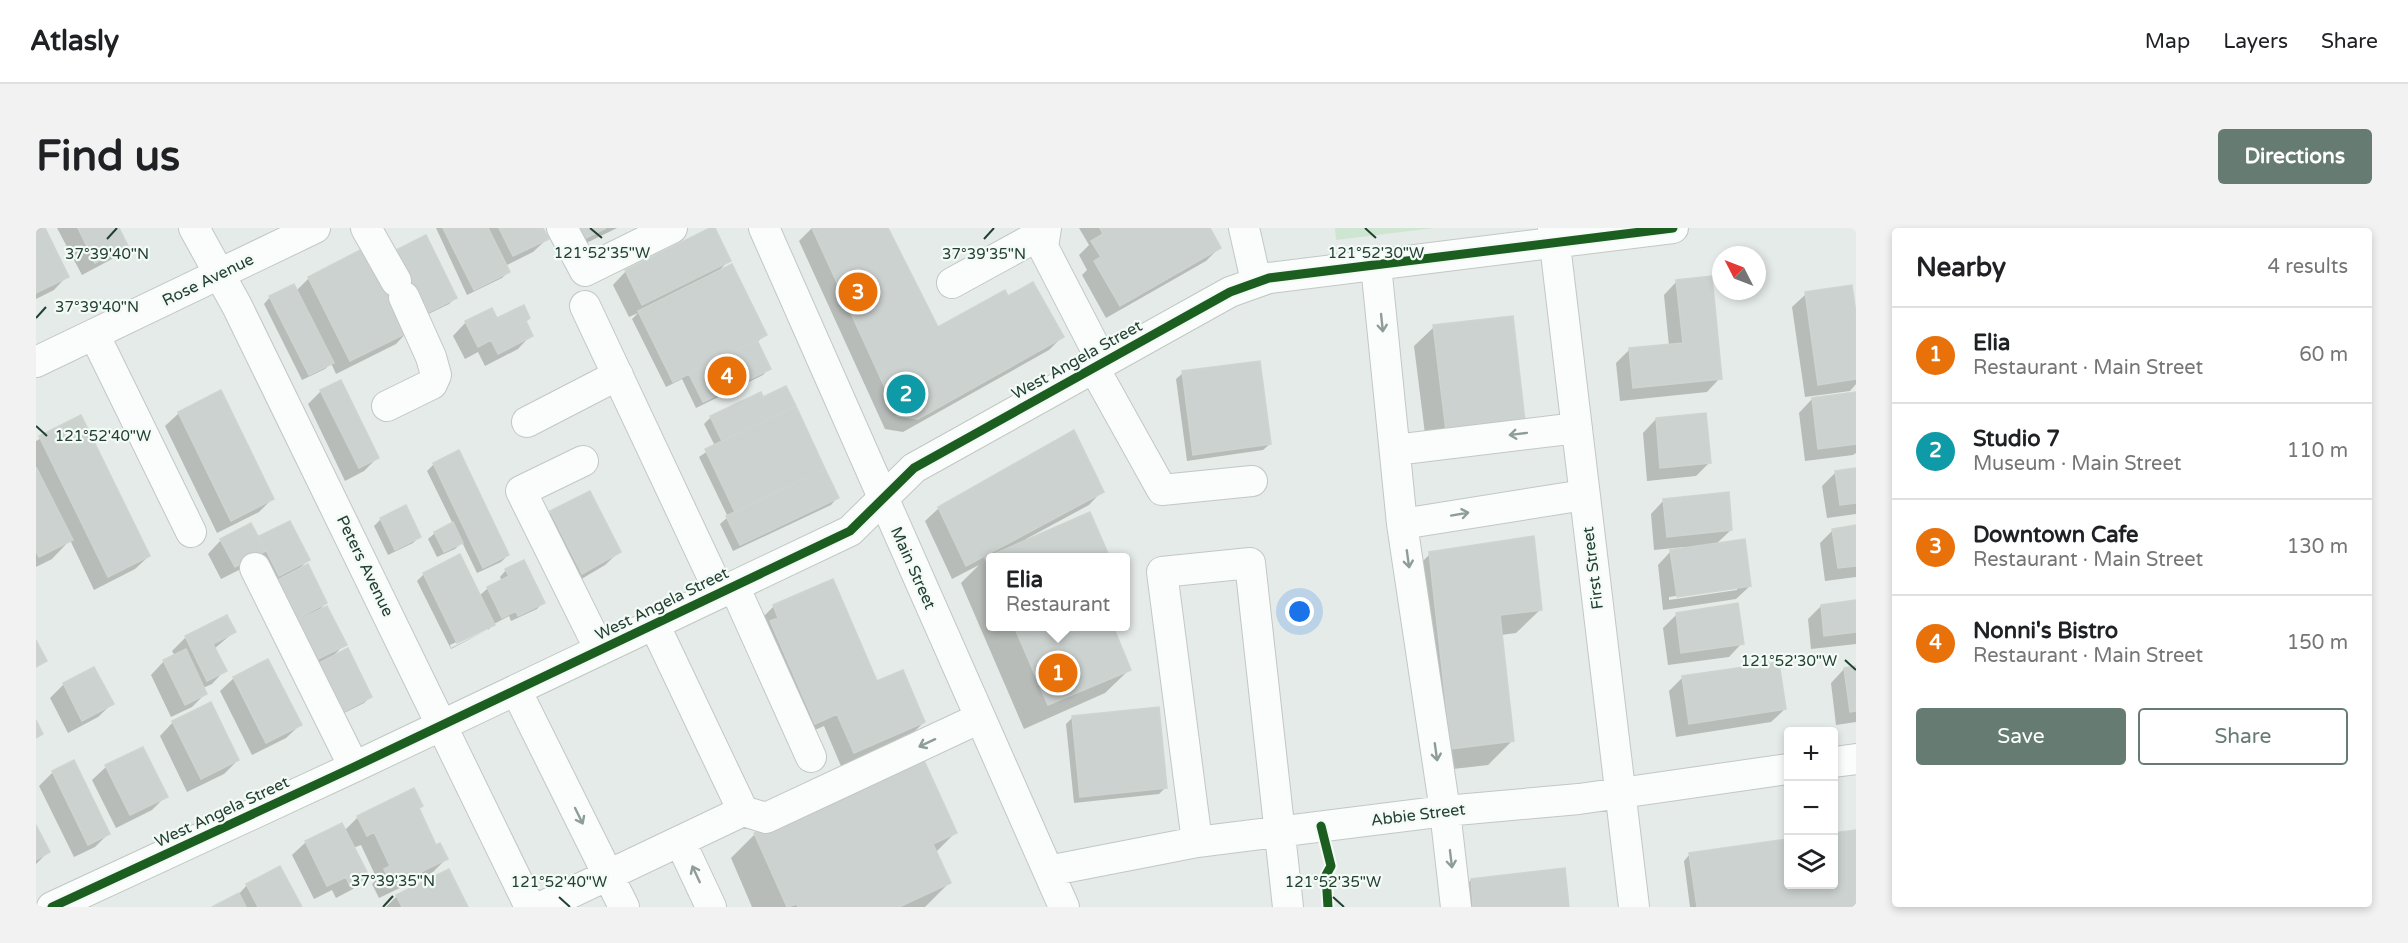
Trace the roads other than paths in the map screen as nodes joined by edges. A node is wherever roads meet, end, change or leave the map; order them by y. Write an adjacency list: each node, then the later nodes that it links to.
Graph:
1 (194, 228): 12 (street, Peters Avenue)
2 (315, 228): 12 (street, Rose Avenue)
3 (366, 228): 20 (street)
4 (562, 228): 5 (street)
5 (672, 228)
6 (764, 228): 27 (street, Main Street)
7 (1244, 228): 13 (street)
8 (1673, 228): 10 (street, West Angela Street)
9 (1045, 230): 14 (street); 18 (street)
10 (1554, 235): 11 (street, West Angela Street); 22 (street, First Street)
11 (1376, 265): 13 (street, West Angela Street); 23 (street, one-way to 23)
12 (221, 273): 16 (street, Rose Avenue); 36 (street, Peters Avenue)
13 (1256, 281): 18 (street, West Angela Street)
14 (952, 284)
15 (585, 306): 19 (street)
16 (94, 334): 17 (street, Rose Avenue); 29 (street)
17 (36, 362)
18 (1098, 365): 25 (street); 27 (street, West Angela Street)
19 (618, 375): 21 (street); 31 (street)
20 (387, 406)
21 (527, 422)
22 (1577, 428): 23 (street, one-way to 23); 26 (street, First Street)
23 (1395, 450): 28 (street)
24 (583, 461): 33 (street)
25 (1251, 482)
26 (1584, 495): 28 (street, one-way to 26); 42 (street, First Street)
27 (883, 498): 31 (street, West Angela Street); 35 (street, Main Street)
28 (1402, 524): 44 (street, one-way to 44)
29 (191, 532)
30 (255, 568): 40 (street)
31 (727, 589): 32 (street, West Angela Street); 37 (street)
32 (654, 624): 33 (street, West Angela Street); 43 (street)
33 (600, 650): 34 (street, West Angela Street)
34 (516, 690): 36 (street, West Angela Street); 49 (street, one-way to 49)
35 (980, 718): 43 (street, one-way to 43); 48 (street, Main Street)
36 (442, 725): 40 (street, West Angela Street); 51 (street, Peters Avenue)
37 (811, 757)
38 (1856, 759): 39 (street)
39 (1838, 761)
40 (354, 767): 50 (street, West Angela Street)
41 (1784, 770): 42 (street, Abbie Street)
42 (1619, 793): 44 (street, Abbie Street); 58 (street, First Street)
43 (743, 811): 46 (street)
44 (1445, 811): 45 (street, Abbie Street); 57 (street, one-way to 57)
45 (1278, 832): 47 (street, Abbie Street); 47 (street); 56 (street)
46 (680, 841): 49 (street); 54 (street, one-way to 46)
47 (1197, 842): 48 (street, Abbie Street)
48 (1048, 871): 55 (street, Main Street)
49 (608, 876): 52 (street); 53 (street)
50 (52, 907)
51 (530, 907)
52 (541, 907)
53 (624, 907)
54 (711, 907)
55 (1064, 907)
56 (1288, 907)
57 (1456, 907)
58 (1634, 907)

